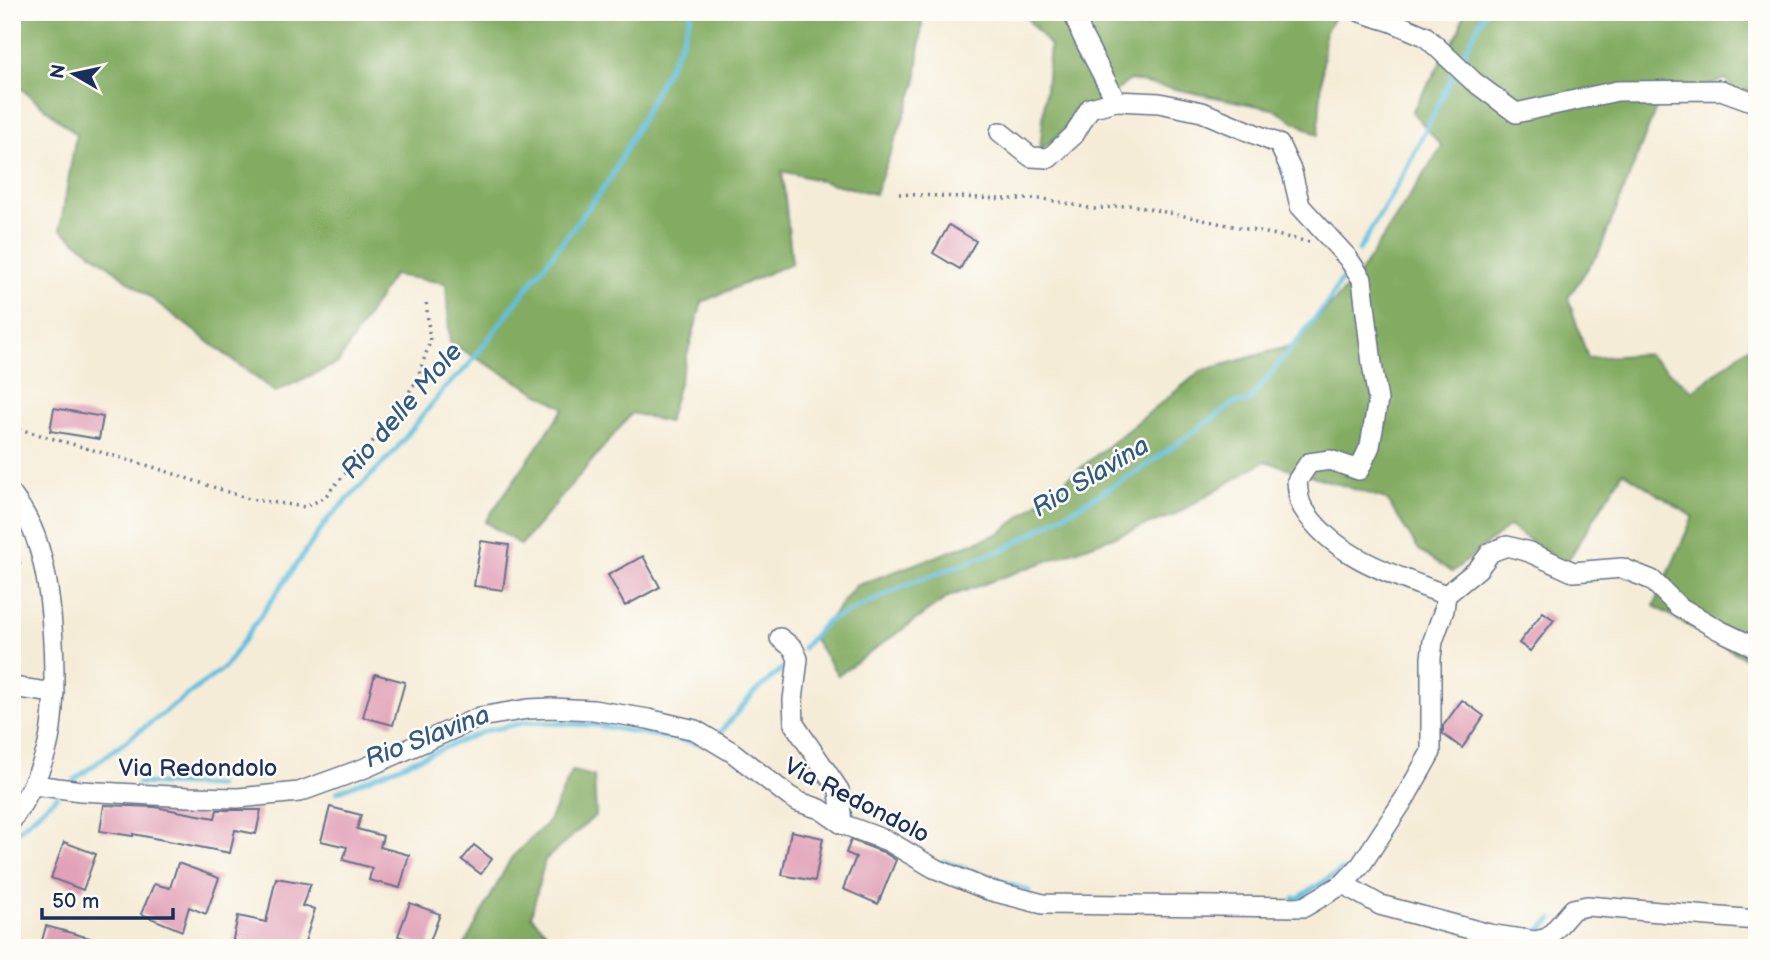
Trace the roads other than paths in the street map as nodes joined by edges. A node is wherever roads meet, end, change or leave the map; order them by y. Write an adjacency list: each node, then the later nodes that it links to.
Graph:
1 (1073, 12): 3 (street)
2 (1360, 12): 4 (street)
3 (1116, 101): 5 (street); 7 (street)
4 (1757, 103)
5 (1000, 132)
6 (12, 495): 11 (street)
7 (1446, 595): 9 (street); 15 (street, Via Redondolo)
8 (780, 639): 14 (street)
9 (1757, 648)
10 (12, 687): 11 (street)
11 (54, 693): 12 (street)
12 (34, 785): 13 (street); 14 (street, Via Redondolo)
13 (12, 820)
14 (842, 824): 15 (street, Via Redondolo)
15 (1343, 884): 16 (street)
16 (1757, 920)

